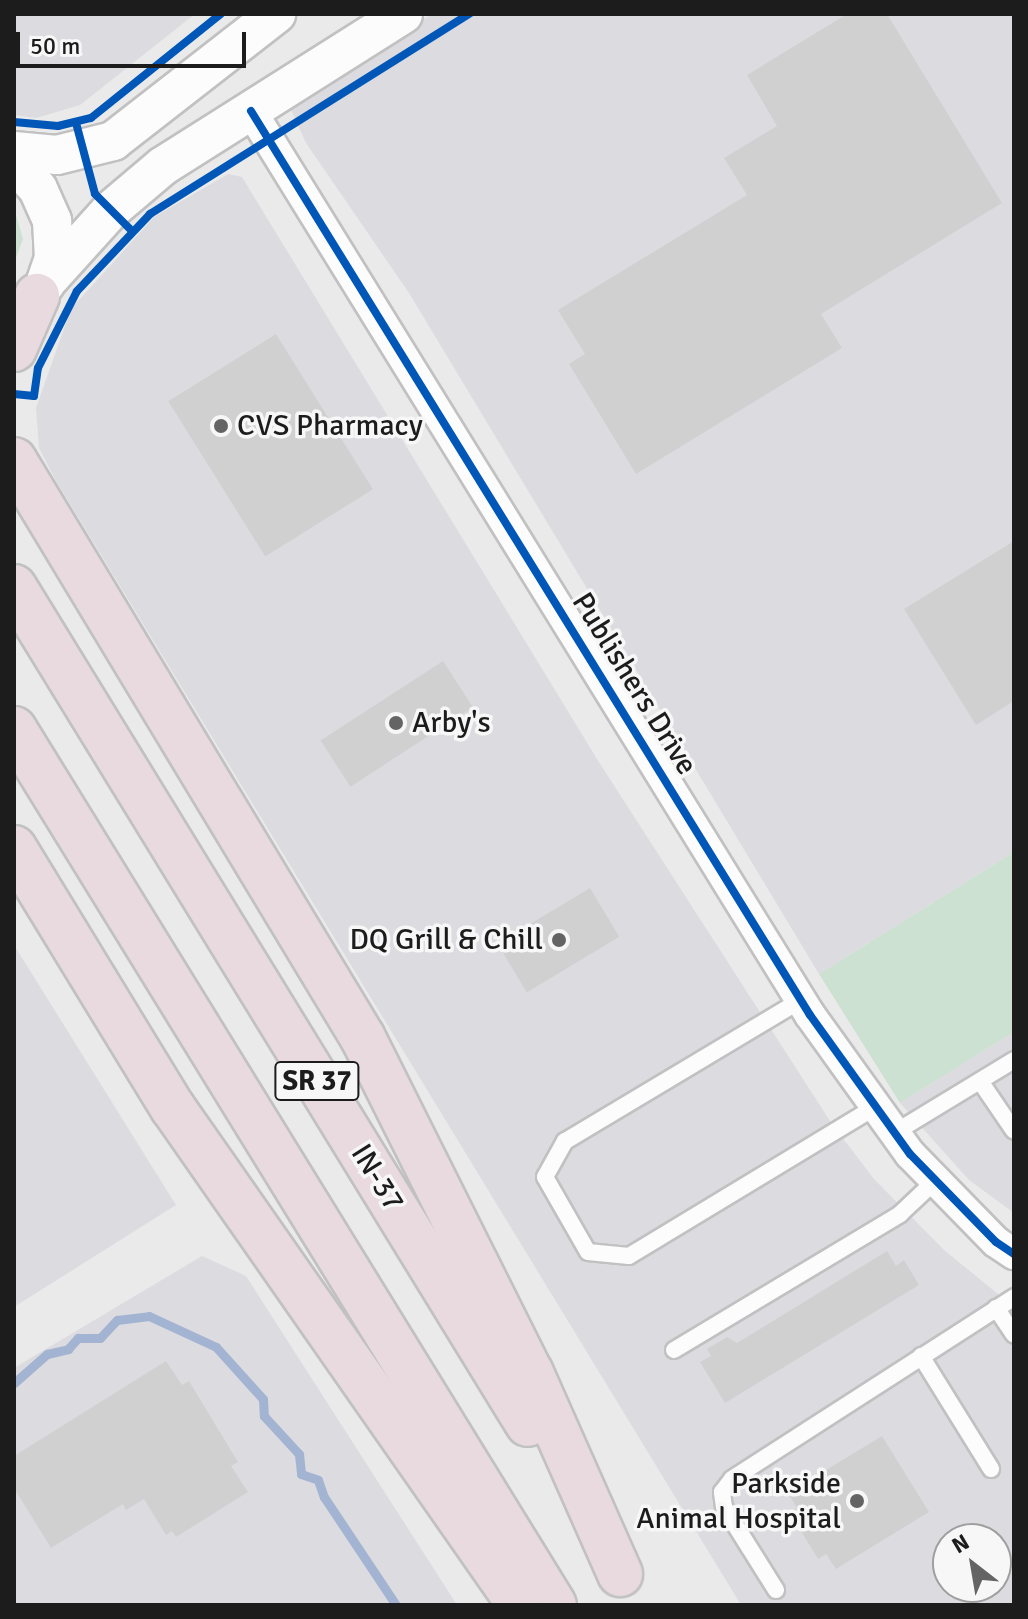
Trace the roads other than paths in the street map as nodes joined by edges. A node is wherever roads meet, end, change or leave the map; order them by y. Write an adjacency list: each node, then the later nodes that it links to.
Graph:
1 (276, 14): 4 (street)
2 (403, 14): 3 (street)
3 (251, 111): 6 (street); 12 (street, Publishers Drive)
4 (14, 151)
5 (14, 163): 6 (street)
6 (32, 297): 7 (highway)
7 (14, 349)
8 (14, 460): 26 (highway)
9 (14, 587): 26 (highway, IN-37 / SR 37)
10 (14, 729): 29 (highway, SR 37)
11 (14, 848): 28 (highway)
12 (801, 1000): 15 (street, Publishers Drive); 15 (lane)
13 (1014, 1060): 14 (lane)
14 (980, 1081): 16 (lane); 17 (lane)
15 (875, 1107): 17 (street, Publishers Drive)
16 (1014, 1131)
17 (894, 1133): 18 (street, Publishers Drive)
18 (935, 1181): 19 (street, Publishers Drive); 23 (lane)
19 (1014, 1254)
20 (1014, 1297): 21 (lane)
21 (996, 1308): 22 (lane); 24 (lane)
22 (1014, 1335)
23 (674, 1350)
24 (921, 1356): 25 (lane); 27 (lane)
25 (991, 1469)
26 (630, 1590)
27 (776, 1590)
28 (520, 1605)
29 (554, 1605)

